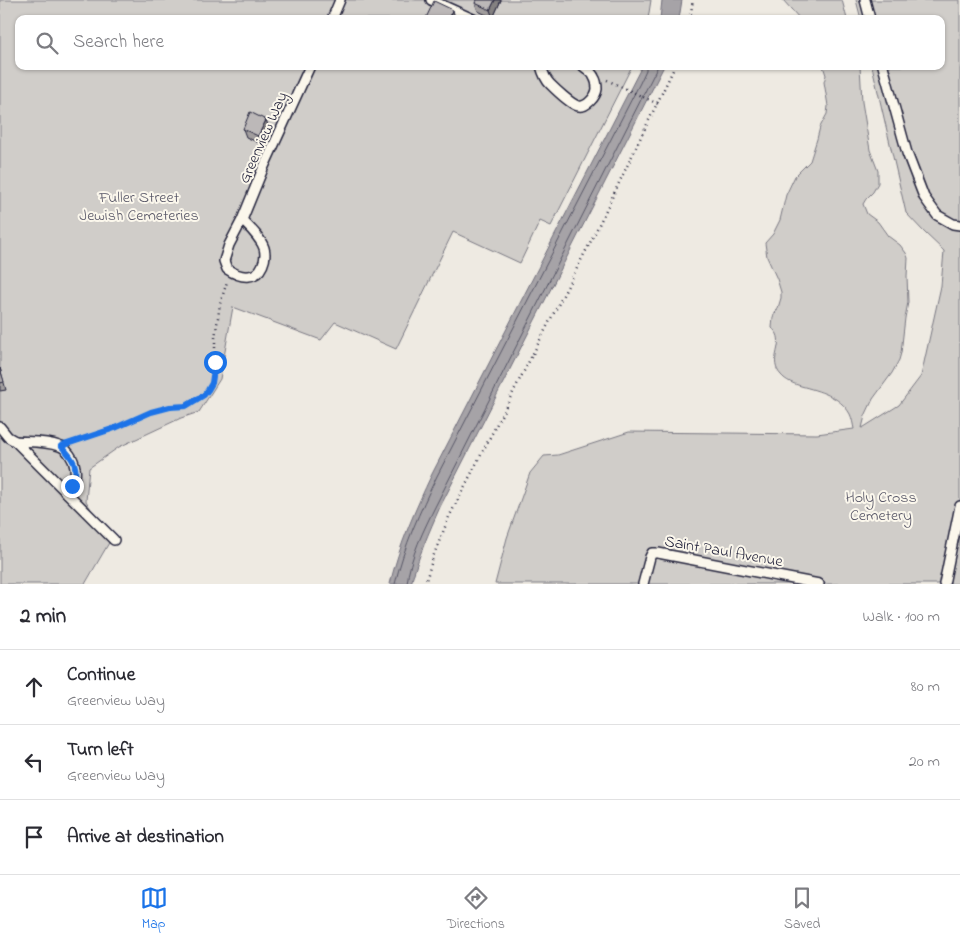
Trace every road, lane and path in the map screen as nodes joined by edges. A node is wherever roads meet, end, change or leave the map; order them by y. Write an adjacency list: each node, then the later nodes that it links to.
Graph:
1 (340, 0): 5 (lane)
2 (430, 0): 6 (lane)
3 (693, 0): 7 (path)
4 (865, 0): 8 (lane)
5 (334, 15)
6 (464, 15)
7 (691, 15)
8 (869, 15)
9 (308, 70): 16 (lane, Greenview Way)
10 (542, 70): 11 (lane)
11 (587, 70)
12 (673, 70): 15 (path)
13 (884, 70): 17 (lane)
14 (624, 87): 15 (path)
15 (658, 104): 26 (path)
16 (242, 220): 18 (lane, Greenview Way); 18 (lane)
17 (960, 226)
18 (232, 272): 21 (path)
19 (0, 427): 20 (lane)
20 (15, 442): 21 (lane); 22 (lane)
21 (61, 446): 22 (lane)
22 (65, 492): 24 (lane)
23 (960, 506): 29 (lane)
24 (114, 540)
25 (776, 580): 27 (lane, Saint Paul Avenue); 28 (lane, Saint Paul Avenue)
26 (425, 584)
27 (643, 584)
28 (819, 584)
29 (944, 584)

